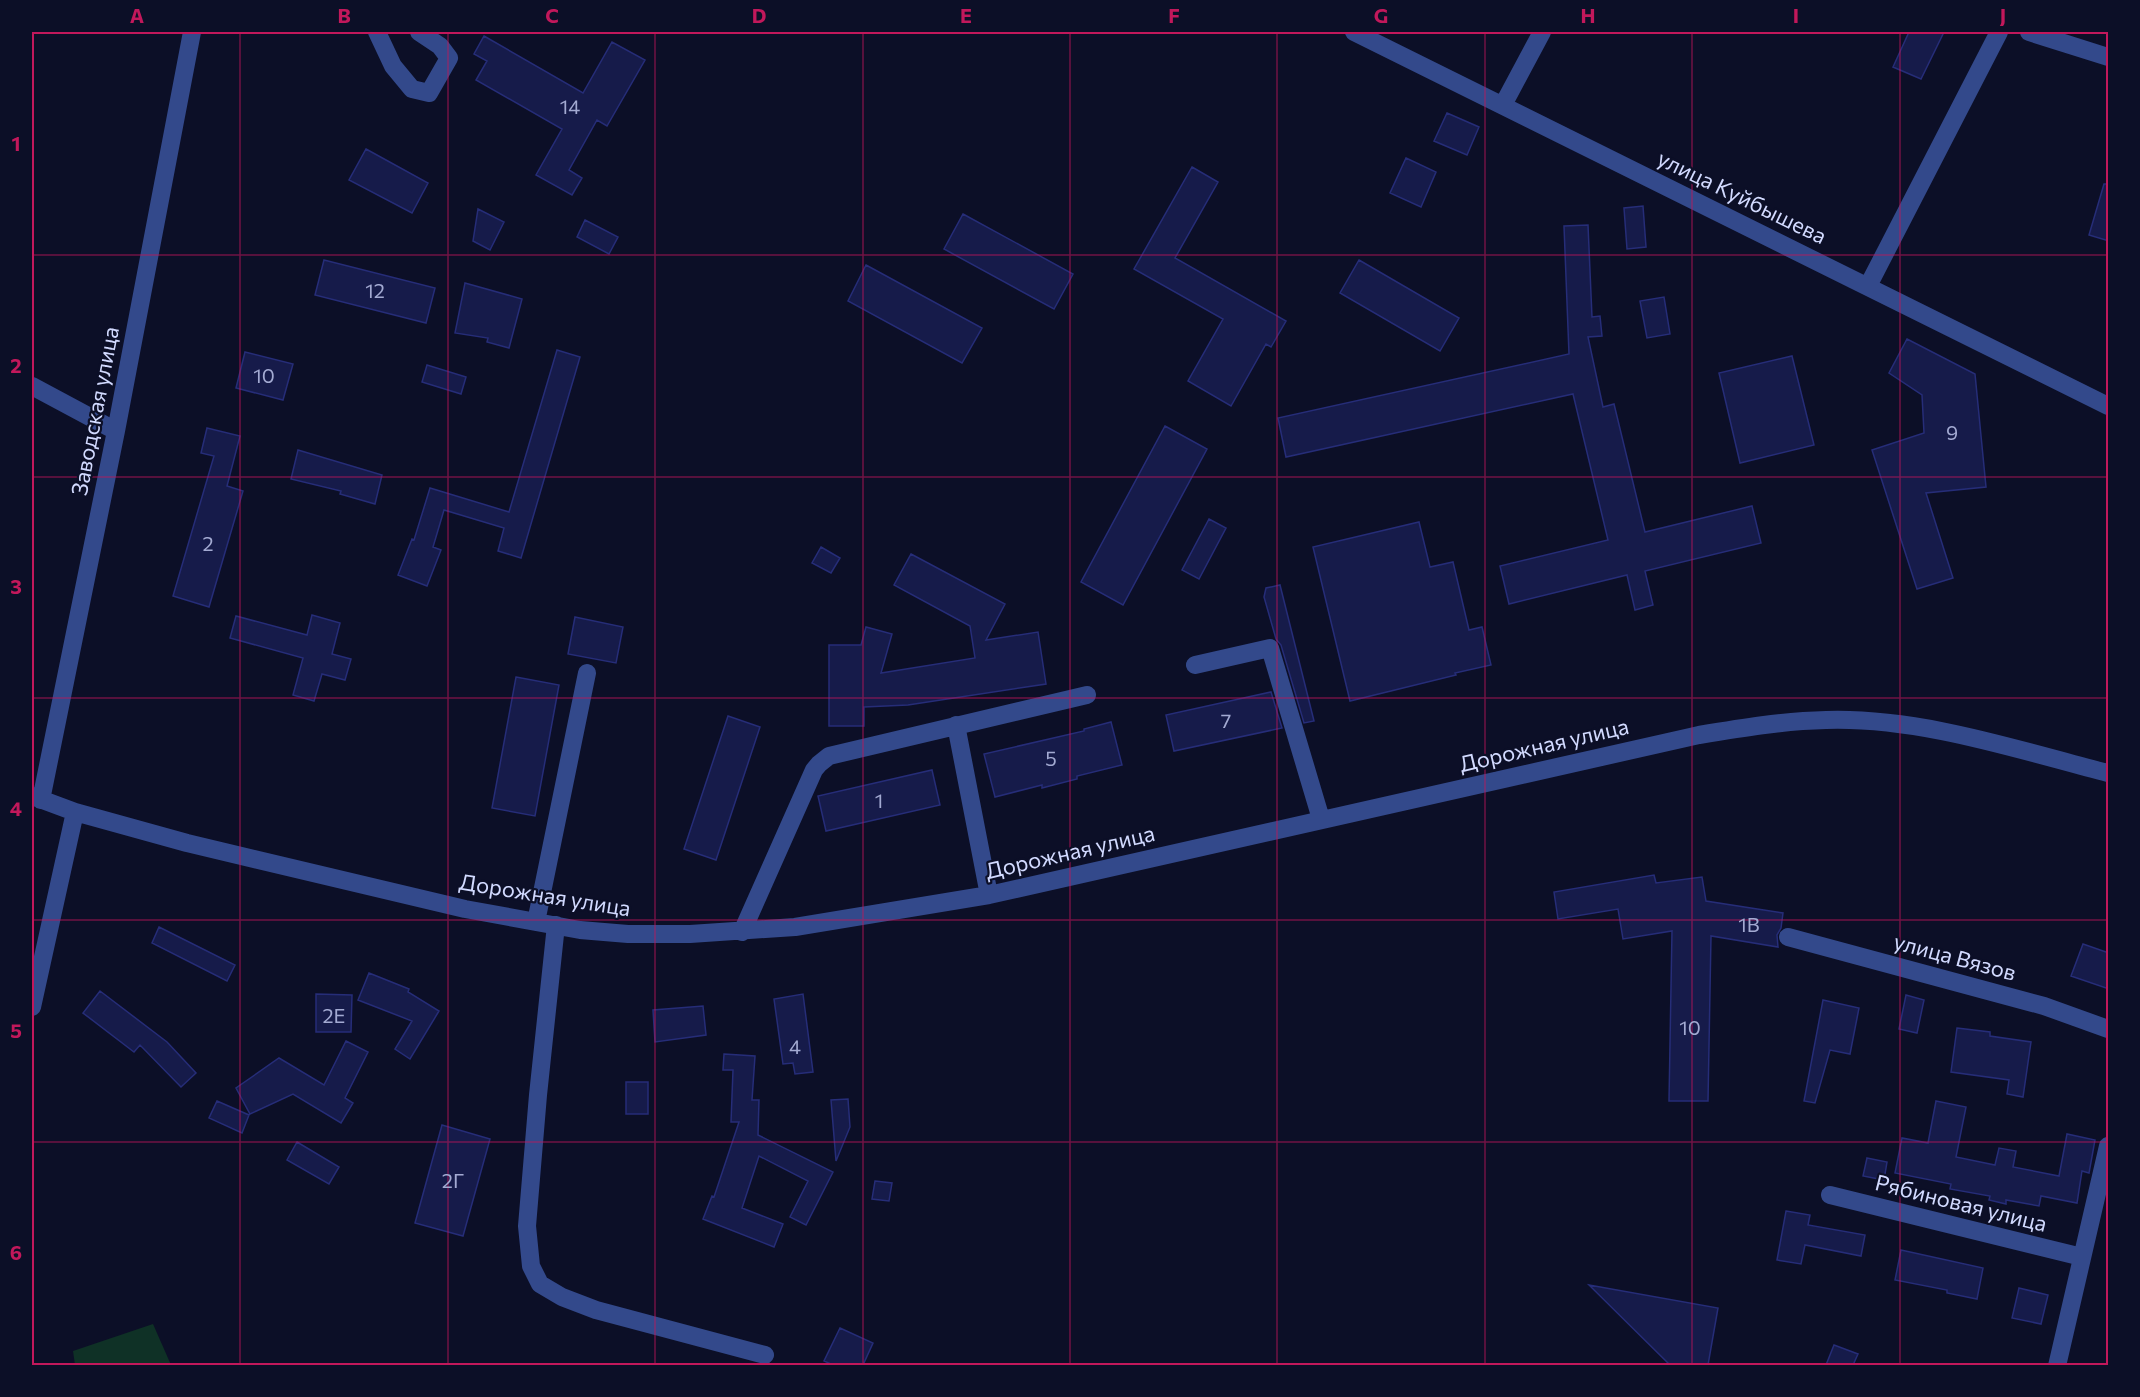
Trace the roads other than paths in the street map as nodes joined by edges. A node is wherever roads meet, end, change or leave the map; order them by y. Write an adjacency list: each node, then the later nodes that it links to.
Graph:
1 (192, 32): 13 (street, Заводская улица)
2 (377, 32): 3 (street)
3 (419, 32)
4 (1354, 32): 9 (street, улица Куйбышева)
5 (1542, 32): 9 (street)
6 (2000, 32): 10 (street)
7 (2029, 32): 8 (street)
8 (2109, 57)
9 (1503, 105): 10 (street, улица Куйбышева)
10 (1868, 286): 12 (street, улица Куйбышева)
11 (32, 386): 13 (street)
12 (2109, 406)
13 (116, 431): 19 (street, Заводская улица)
14 (1195, 665): 21 (street)
15 (587, 673): 23 (street)
16 (1087, 695): 17 (street)
17 (956, 725): 22 (street); 25 (street)
18 (2109, 773): 21 (street, Дорожная улица)
19 (36, 798): 20 (street, Дорожная улица)
20 (75, 812): 23 (street, Дорожная улица); 27 (street)
21 (1322, 819): 22 (street, Дорожная улица)
22 (990, 895): 25 (street, Дорожная улица)
23 (536, 922): 24 (street, Дорожная улица)
24 (556, 925): 25 (street, Дорожная улица); 33 (street)
25 (742, 932)
26 (1788, 937): 29 (street, улица Вязов)
27 (38, 952): 28 (street)
28 (32, 1007)
29 (2109, 1029)
30 (2109, 1146): 32 (street)
31 (1830, 1195): 32 (street, Рябиновая улица)
32 (2082, 1257): 34 (street)
33 (765, 1355)
34 (2057, 1365)

